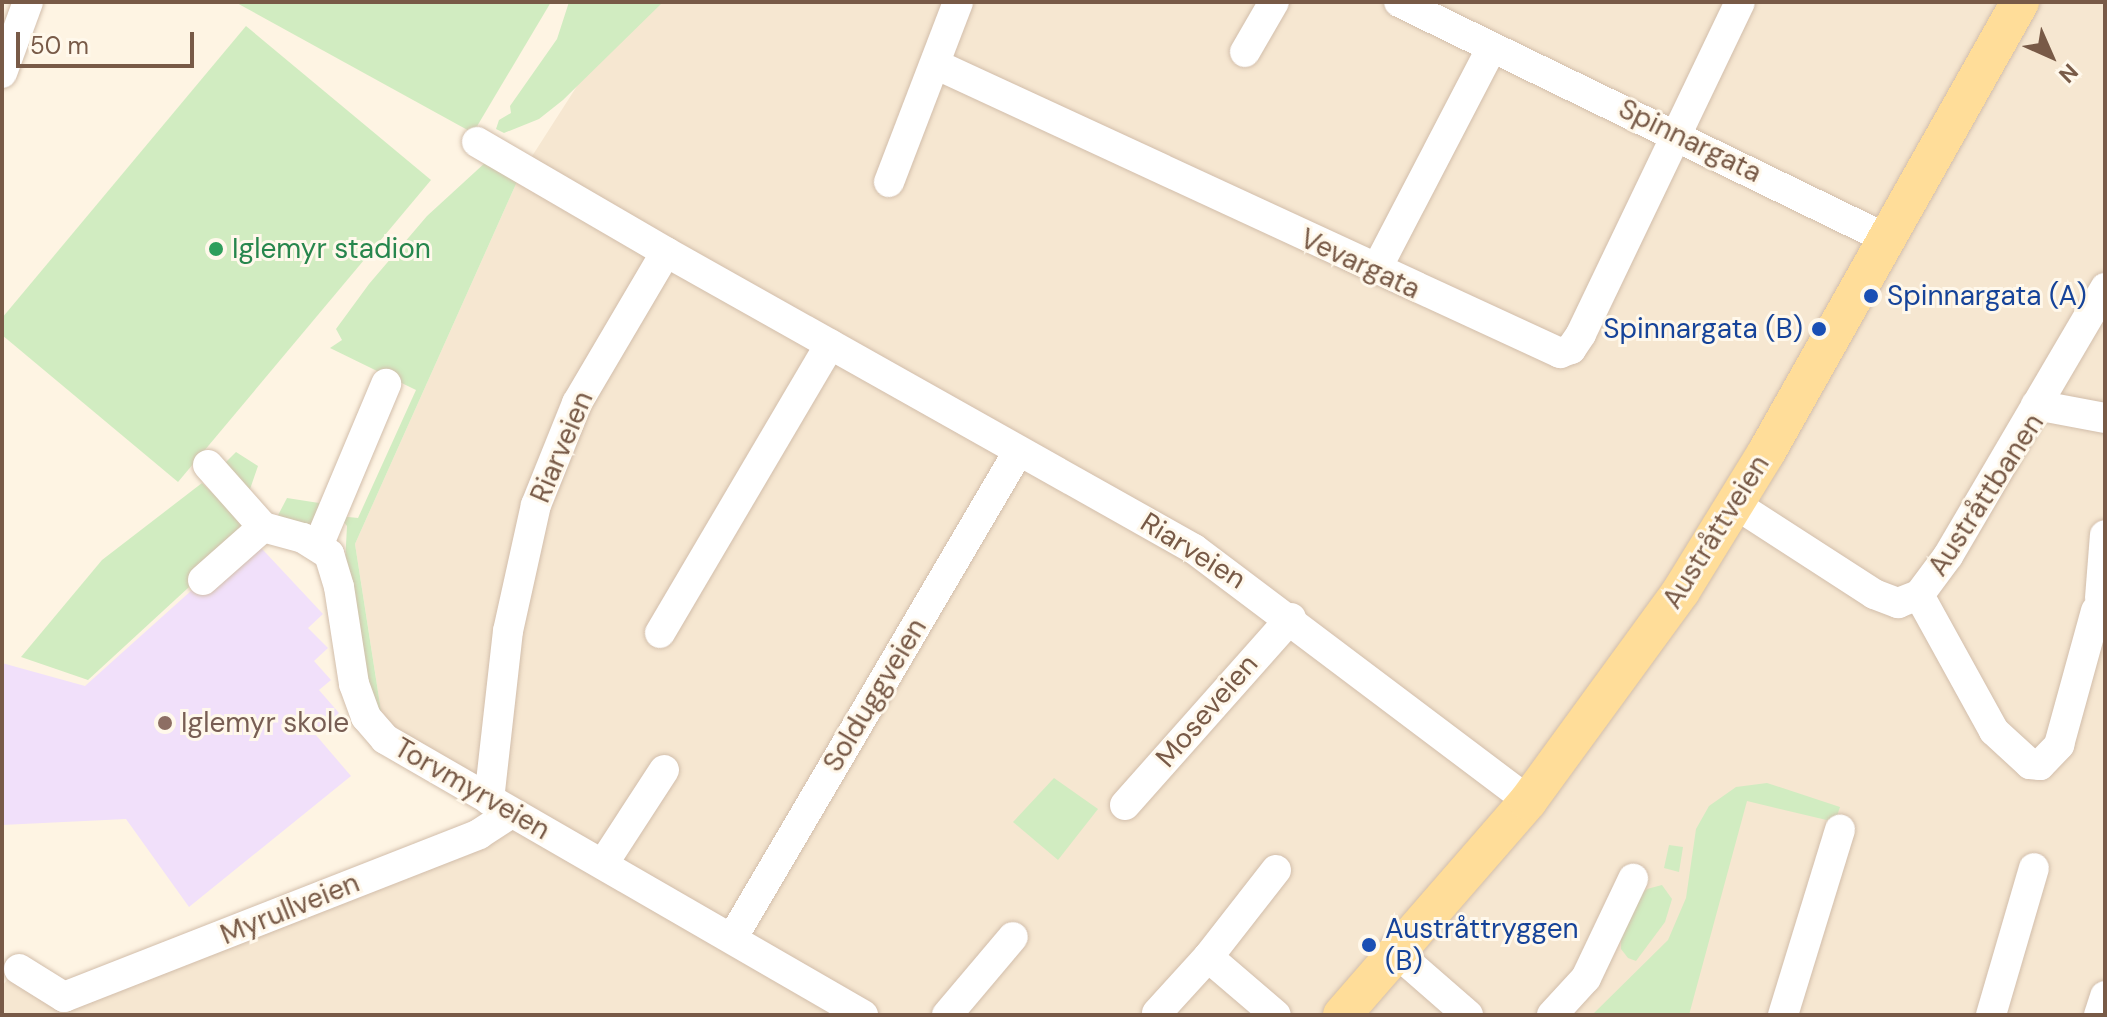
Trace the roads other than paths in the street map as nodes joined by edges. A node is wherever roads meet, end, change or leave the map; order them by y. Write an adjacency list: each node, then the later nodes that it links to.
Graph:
1 (28, 2): 10 (street)
2 (958, 2): 9 (street)
3 (1274, 2): 8 (street)
4 (1399, 2): 7 (street, Spinnargata)
5 (1740, 2): 11 (street)
6 (2020, 2): 14 (main road, Austråttveien)
7 (1492, 47): 11 (street, Spinnargata); 16 (street)
8 (1245, 52)
9 (935, 64): 13 (street); 16 (street, Vevargata)
10 (2, 73)
11 (1680, 136): 14 (street, Spinnargata); 16 (street, Vevargata)
12 (477, 142): 15 (street)
13 (889, 182)
14 (1887, 239): 24 (main road, Austråttveien)
15 (666, 252): 18 (street, Riarveien); 35 (street, Riarveien)
16 (1376, 270)
17 (2105, 288): 20 (street)
18 (830, 344): 22 (street, Riarveien); 31 (street)
19 (386, 384): 27 (street)
20 (2036, 405): 21 (street, Austråttbanen); 29 (street, Austråttbanen)
21 (2105, 418)
22 (1018, 452): 30 (street, Riarveien); 41 (street, Solduggveien)
23 (208, 465): 25 (street)
24 (1735, 504): 29 (street, Austråttbanen); 33 (main road, Austråttveien)
25 (263, 527): 27 (street); 28 (street)
26 (2105, 535): 29 (street, Austråttbanen)
27 (318, 546): 35 (street, Torvmyrveien)
28 (203, 580)
29 (1919, 595)
30 (1291, 618): 33 (street, Riarveien); 34 (street, Moseveien)
31 (660, 633)
32 (664, 770): 37 (street)
33 (1528, 801): 43 (main road, Austråttveien)
34 (1125, 805)
35 (500, 806): 37 (street, Torvmyrveien); 45 (street, Myrullveien)
36 (1840, 830): 54 (street)
37 (603, 864): 41 (street, Torvmyrveien)
38 (2034, 868): 55 (street)
39 (1276, 870): 44 (street)
40 (1633, 879): 53 (street)
41 (733, 937): 48 (street, Torvmyrveien)
42 (1013, 937): 49 (street)
43 (1398, 954): 51 (main road, Austråttveien); 52 (street)
44 (1208, 957): 47 (street); 50 (street)
45 (19, 969)
46 (2105, 996): 56 (street)
47 (1157, 1013)
48 (863, 1015)
49 (947, 1015)
50 (1276, 1015)
51 (1342, 1015)
52 (1468, 1015)
53 (1552, 1015)
54 (1783, 1015)
55 (1991, 1015)
56 (2099, 1015)

